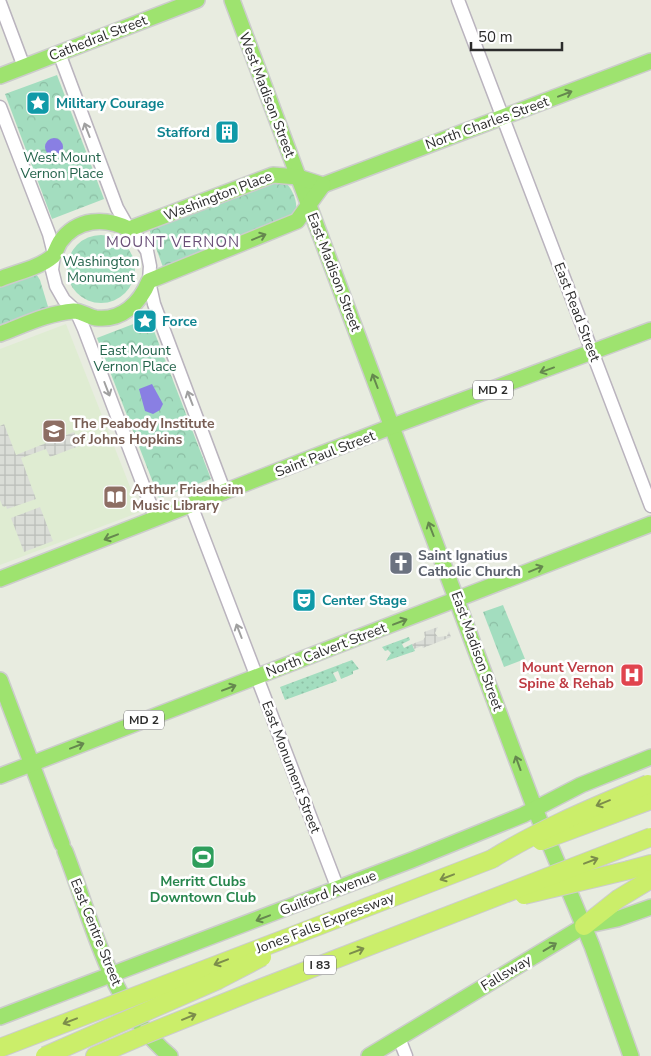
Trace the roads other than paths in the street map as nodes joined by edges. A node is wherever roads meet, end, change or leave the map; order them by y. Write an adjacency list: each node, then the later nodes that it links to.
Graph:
1 (197, 0): 5 (main road, Cathedral Street)
2 (232, 0): 11 (main road, West Madison Street)
3 (458, 0): 10 (street, East Read Street)
4 (0, 3): 7 (street)
5 (59, 53): 7 (main road, Cathedral Street); 14 (street, one-way to 5)
6 (651, 61): 10 (main road, North Charles Street, one-way to 6)
7 (24, 66): 8 (main road, Cathedral Street)
8 (0, 76)
9 (0, 107): 15 (street)
10 (503, 118): 12 (main road, North Charles Street); 21 (street, East Read Street)
11 (300, 183): 12 (main road, Washington Place); 13 (main road, East Madison Street); 14 (main road, Washington Place)
12 (323, 184): 13 (main road)
13 (309, 205): 17 (main road, one-way to 13); 22 (main road, East Madison Street, one-way to 13)
14 (128, 229): 15 (main road); 17 (street)
15 (54, 254): 16 (main road); 18 (street)
16 (0, 279)
17 (149, 281): 18 (main road); 23 (street, one-way to 17)
18 (76, 311): 20 (main road); 26 (street, one-way to 26)
19 (651, 330): 21 (main road, Saint Paul Street / MD 2)
20 (0, 334)
21 (592, 353): 22 (main road, Saint Paul Street / MD 2, one-way to 22); 25 (street, East Read Street)
22 (393, 426): 23 (main road, Saint Paul Street / MD 2); 29 (main road, East Madison Street, one-way to 22)
23 (225, 492): 24 (main road, Saint Paul Street / MD 2)
24 (191, 505): 26 (main road, Saint Paul Street / MD 2); 30 (street, East Monument Street, one-way to 24)
25 (651, 506)
26 (156, 519): 28 (main road, Saint Paul Street / MD 2, one-way to 28)
27 (651, 524): 29 (main road, North Calvert Street / MD 2, one-way to 27)
28 (0, 579)
29 (458, 599): 30 (main road, North Calvert Street / MD 2, one-way to 29); 37 (main road, East Madison Street, one-way to 29)
30 (256, 677): 33 (main road, North Calvert Street / MD 2, one-way to 30); 42 (street, East Monument Street)
31 (0, 680): 33 (main road, East Centre Street)
32 (651, 757): 37 (main road, Guilford Avenue)
33 (32, 764): 34 (main road, North Calvert Street / MD 2); 47 (main road, East Centre Street)
34 (0, 776)
35 (651, 783): 39 (highway, one-way to 39, bridge)
36 (651, 800): 39 (highway, Jones Falls Expressway, bridge)
37 (535, 809): 42 (main road, Guilford Avenue); 45 (main road, East Madison Street)
38 (651, 837): 43 (highway, I 83, one-way to 38, bridge)
39 (492, 859): 46 (highway, Jones Falls Expressway, one-way to 46)
40 (651, 864): 43 (highway, bridge)
41 (651, 879): 45 (highway)
42 (338, 889): 47 (main road, Guilford Avenue, one-way to 47)
43 (496, 898): 49 (highway, I 83, one-way to 43, bridge)
44 (651, 907): 45 (main road, Fallsway)
45 (584, 926): 50 (main road, Fallsway, one-way to 45); 58 (main road, East Madison Street)
46 (300, 932): 51 (highway, Jones Falls Expressway, one-way to 51, bridge); 52 (highway, bridge)
47 (111, 975): 48 (main road, Guilford Avenue); 55 (main road, East Centre Street)
48 (0, 1017)
49 (144, 1035): 53 (highway, I 83); 54 (highway)
50 (399, 1038): 56 (main road, Fallsway); 57 (street)
51 (0, 1048)
52 (45, 1056)
53 (94, 1056)
54 (108, 1056)
55 (170, 1056)
56 (369, 1056)
57 (406, 1056)
58 (631, 1056)

